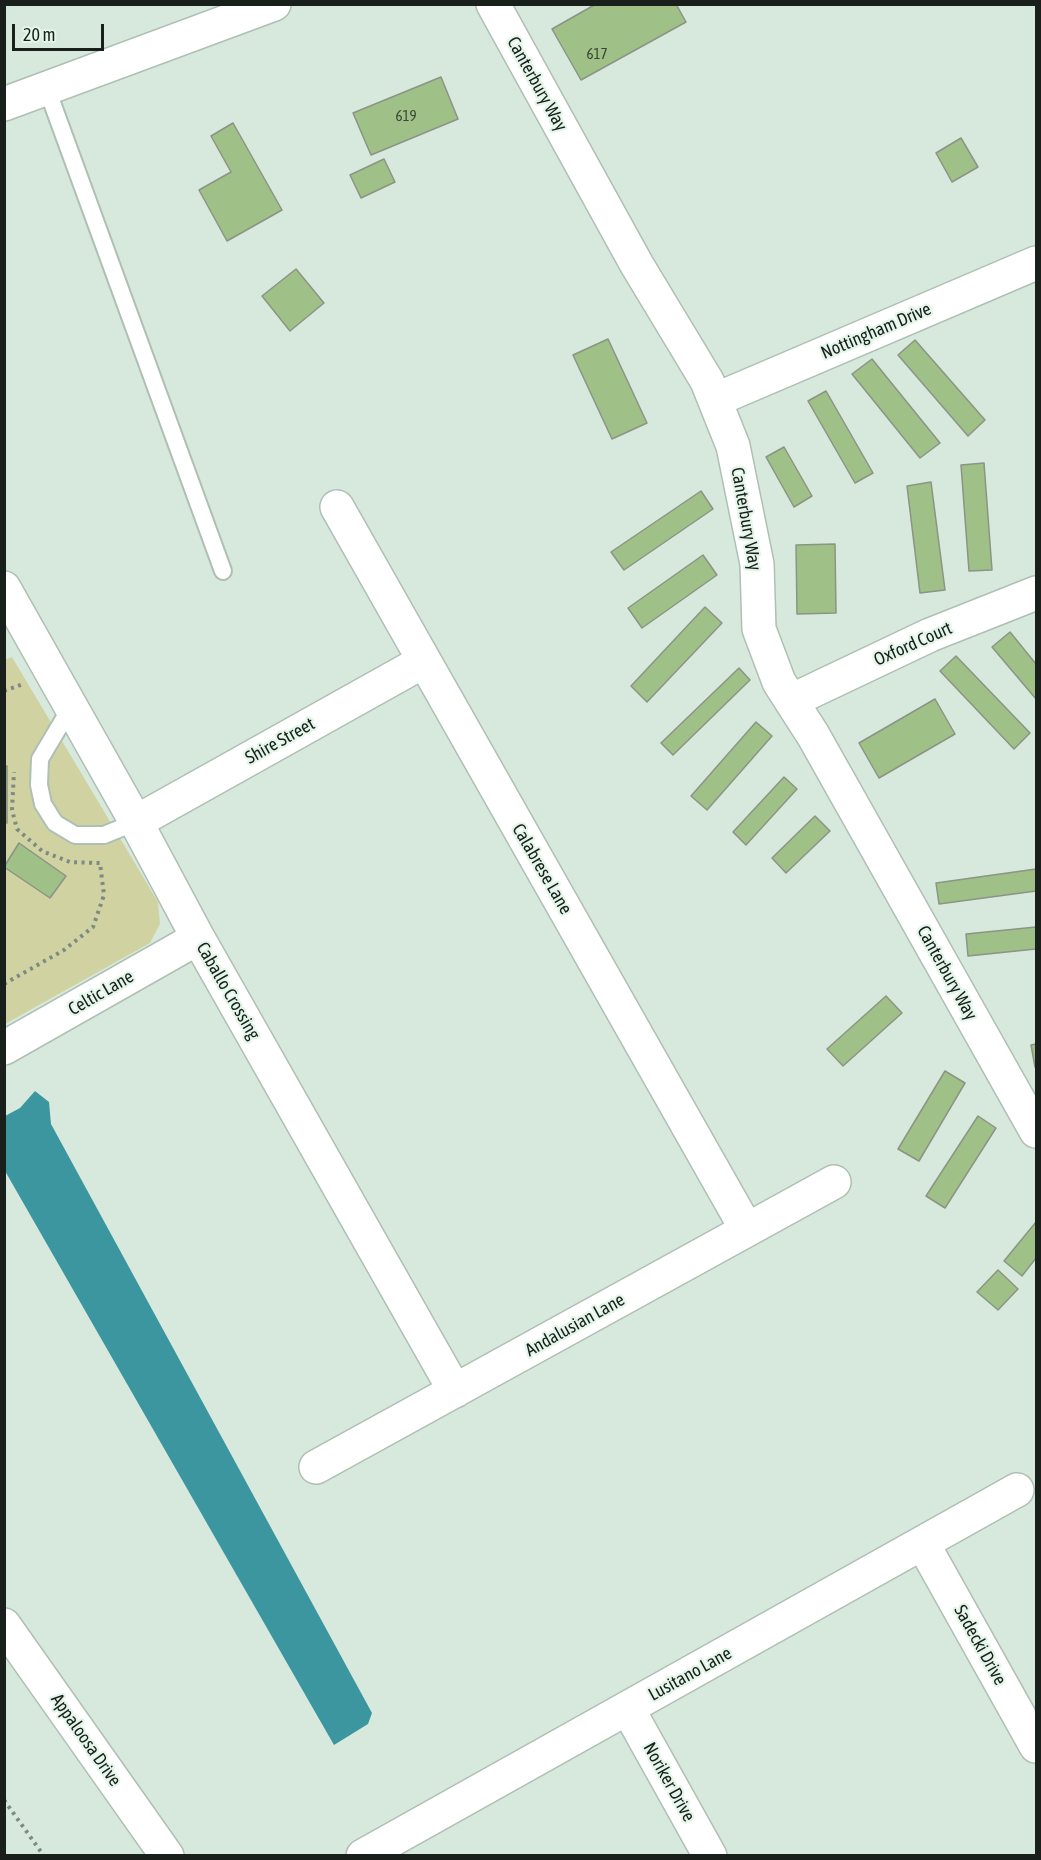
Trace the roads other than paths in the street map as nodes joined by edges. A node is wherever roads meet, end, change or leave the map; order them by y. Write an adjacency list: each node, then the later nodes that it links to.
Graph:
1 (274, 4): 3 (street)
2 (493, 4): 6 (street, Canterbury Way)
3 (47, 89): 4 (street); 8 (lane)
4 (4, 104)
5 (1036, 263): 6 (street, Nottingham Drive)
6 (715, 400): 13 (street, Canterbury Way)
7 (337, 507): 12 (street, Calabrese Lane)
8 (223, 571)
9 (4, 588): 11 (street, Caballo Crossing)
10 (1036, 592): 13 (street, Oxford Court)
11 (16, 634): 14 (street, Caballo Crossing)
12 (424, 661): 15 (street, Shire Street); 20 (street, Calabrese Lane)
13 (791, 701): 18 (street, Canterbury Way)
14 (71, 707): 15 (street, Caballo Crossing); 15 (lane)
15 (136, 822): 16 (street, Caballo Crossing)
16 (198, 938): 17 (street, Celtic Lane); 21 (street, Caballo Crossing)
17 (4, 1048)
18 (1036, 1131)
19 (834, 1182): 20 (street, Andalusian Lane)
20 (747, 1230): 21 (street, Andalusian Lane)
21 (455, 1391): 22 (street, Andalusian Lane)
22 (315, 1467)
23 (1017, 1490): 24 (street, Lusitano Lane)
24 (923, 1544): 26 (street, Lusitano Lane); 27 (street, Sadecki Drive)
25 (4, 1625): 28 (street, Appaloosa Drive)
26 (628, 1708): 29 (street, Lusitano Lane); 30 (street, Noriker Drive)
27 (1036, 1746)
28 (167, 1856)
29 (363, 1856)
30 (710, 1856)

